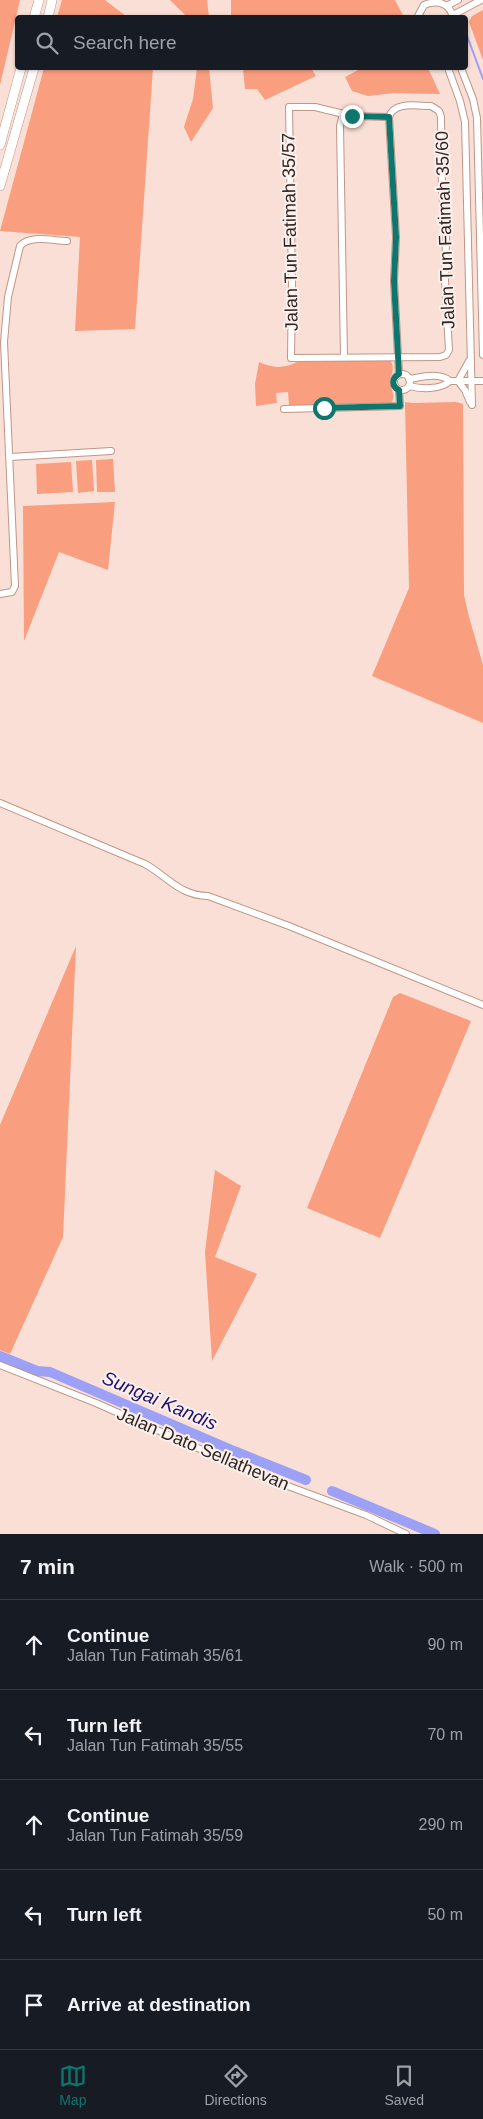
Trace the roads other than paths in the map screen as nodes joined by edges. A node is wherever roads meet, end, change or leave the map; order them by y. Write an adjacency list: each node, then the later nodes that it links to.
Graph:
1 (39, 0): 6 (main road)
2 (52, 0): 7 (main road)
3 (458, 0): 5 (street)
4 (481, 0): 10 (street)
5 (448, 5): 8 (street); 9 (street)
6 (35, 15)
7 (49, 15)
8 (418, 15)
9 (453, 15)
10 (455, 15)
11 (20, 70): 17 (main road)
12 (33, 70): 18 (main road)
13 (449, 70): 24 (street)
14 (462, 70): 21 (street)
15 (343, 114): 16 (street); 22 (street); 22 (street, Jalan Tun Fatimah 35/57)
16 (389, 117): 23 (street); 23 (street, Jalan Tun Fatimah 35/60)
17 (0, 146)
18 (0, 186)
19 (67, 242): 20 (street)
20 (2, 342): 35 (street)
21 (483, 355)
22 (344, 357): 23 (street)
23 (398, 357): 25 (street)
24 (471, 357): 28 (street); 29 (street)
25 (399, 374): 26 (street); 32 (street)
26 (409, 379): 27 (street); 31 (street)
27 (450, 381): 28 (street); 31 (street)
28 (458, 381): 29 (street); 29 (street)
29 (471, 381): 30 (street)
30 (483, 381)
31 (409, 386): 32 (street)
32 (399, 390): 33 (street)
33 (284, 409)
34 (111, 451): 35 (street)
35 (10, 457): 36 (street)
36 (0, 594)
37 (0, 803): 38 (street)
38 (483, 1005)
39 (0, 1365): 40 (street, Jalan Dato Sellathevan)
40 (406, 1534)

